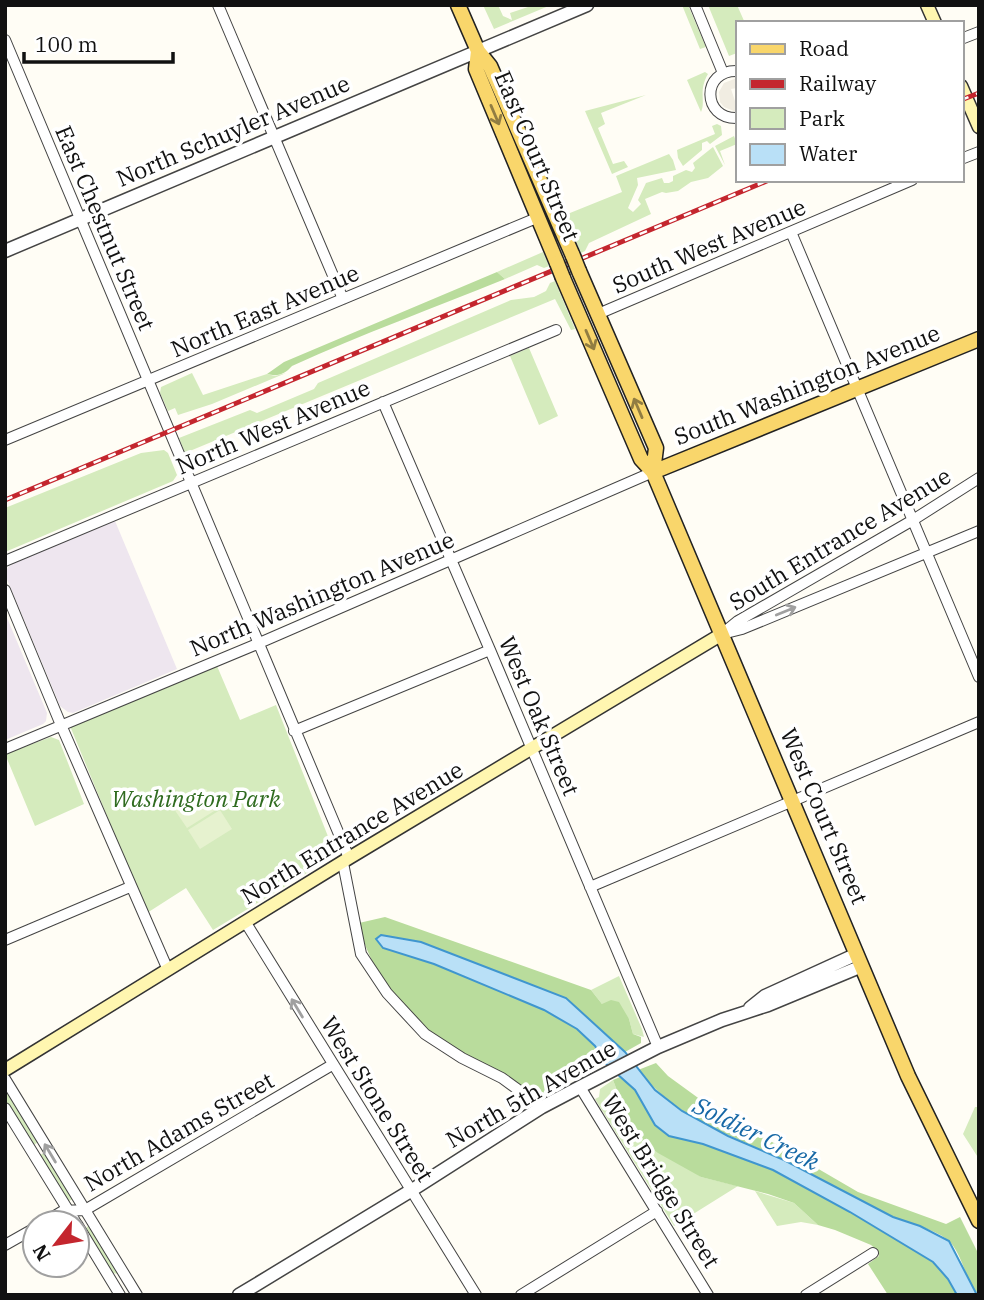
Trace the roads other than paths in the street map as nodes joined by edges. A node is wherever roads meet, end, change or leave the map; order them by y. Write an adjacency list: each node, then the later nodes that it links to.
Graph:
1 (218, 5): 15 (street)
2 (458, 5): 8 (main road, East Court Street)
3 (587, 5): 8 (street, North Schuyler Avenue)
4 (695, 5): 11 (street)
5 (927, 5): 6 (main road)
6 (934, 21)
7 (5, 40): 9 (street, East Chestnut Street)
8 (478, 51): 15 (street, North Schuyler Avenue); 18 (main road, East Court Street, one-way to 18); 21 (main road, East Court Street, bridge)
9 (9, 61): 17 (street, East Chestnut Street)
10 (736, 71): 11 (street)
11 (723, 73): 13 (street)
12 (964, 92): 14 (main road)
13 (736, 118)
14 (979, 127)
15 (273, 137): 17 (street, North Schuyler Avenue); 23 (street)
16 (907, 182): 19 (street, South West Avenue)
17 (80, 218): 20 (street, North Schuyler Avenue); 27 (street, East Chestnut Street)
18 (539, 218): 22 (main road, East Court Street, bridge); 23 (street, North East Avenue)
19 (791, 232): 24 (street, South West Avenue); 28 (street)
20 (5, 251)
21 (579, 271): 24 (main road, West Court Street)
22 (563, 278): 31 (main road, West Court Street, one-way to 31)
23 (343, 299): 27 (street, North East Avenue)
24 (598, 314): 31 (main road, West Court Street, one-way to 24)
25 (556, 330): 29 (street, North West Avenue)
26 (979, 339): 28 (main road, South Washington Avenue)
27 (148, 380): 30 (street, North East Avenue); 33 (street, East Chestnut Street)
28 (858, 390): 31 (main road, South Washington Avenue); 34 (street)
29 (383, 402): 33 (street, North West Avenue); 37 (street, West Oak Street)
30 (5, 440)
31 (653, 472): 37 (street, North Washington Avenue); 40 (main road, West Court Street)
32 (979, 478): 34 (street, South Entrance Avenue)
33 (191, 482): 38 (street, North West Avenue); 41 (street, East Chestnut Street)
34 (913, 520): 36 (street); 40 (street, South Entrance Avenue)
35 (979, 531): 36 (street)
36 (926, 553): 40 (street, one-way to 36); 43 (street)
37 (452, 560): 41 (street, North Washington Avenue); 42 (street, West Oak Street)
38 (5, 561)
39 (5, 590): 45 (street)
40 (722, 634): 48 (main road, North Entrance Avenue); 49 (main road, West Court Street)
41 (257, 644): 45 (street, North Washington Avenue); 46 (street, East Chestnut Street)
42 (491, 650): 46 (street); 48 (street, West Oak Street)
43 (979, 677)
44 (979, 722): 49 (street)
45 (61, 725): 47 (street, North Washington Avenue); 51 (street)
46 (294, 731): 50 (street, East Chestnut Street)
47 (5, 749)
48 (533, 749): 50 (main road, North Entrance Avenue); 52 (street, West Oak Street)
49 (793, 801): 52 (street); 55 (main road, West Court Street)
50 (346, 860): 53 (main road, North Entrance Avenue); 62 (street, East Chestnut Street)
51 (130, 887): 54 (street); 56 (street)
52 (590, 887): 57 (street, West Oak Street)
53 (246, 923): 56 (main road, North Entrance Avenue); 58 (street, West Stone Street, one-way to 53)
54 (5, 940)
55 (860, 960): 57 (street, North 5th Avenue); 64 (main road, West Court Street)
56 (168, 970): 59 (main road, North Entrance Avenue)
57 (658, 1047): 61 (street, North 5th Avenue)
58 (332, 1065): 65 (street, West Stone Street); 69 (street, North Adams Street)
59 (5, 1070)
60 (5, 1079): 68 (street, one-way to 60)
61 (580, 1087): 62 (street, North 5th Avenue); 70 (street, West Bridge Street)
62 (542, 1107): 65 (street, North 5th Avenue)
63 (5, 1108): 67 (street)
64 (957, 1174): 66 (main road, West Court Street); 72 (main road, West Court Street)
65 (412, 1190): 77 (street, North 5th Avenue); 80 (street, West Stone Street)
66 (979, 1197)
67 (68, 1209)
68 (84, 1209)
69 (87, 1209)
70 (657, 1211): 81 (street); 82 (street, West Bridge Street)
71 (91, 1220): 79 (street)
72 (979, 1221)
73 (21, 1235): 74 (street)
74 (5, 1245)
75 (91, 1247): 78 (street)
76 (873, 1253): 83 (street)
77 (247, 1293)
78 (120, 1295)
79 (137, 1295)
80 (476, 1295)
81 (521, 1295)
82 (708, 1295)
83 (806, 1295)

